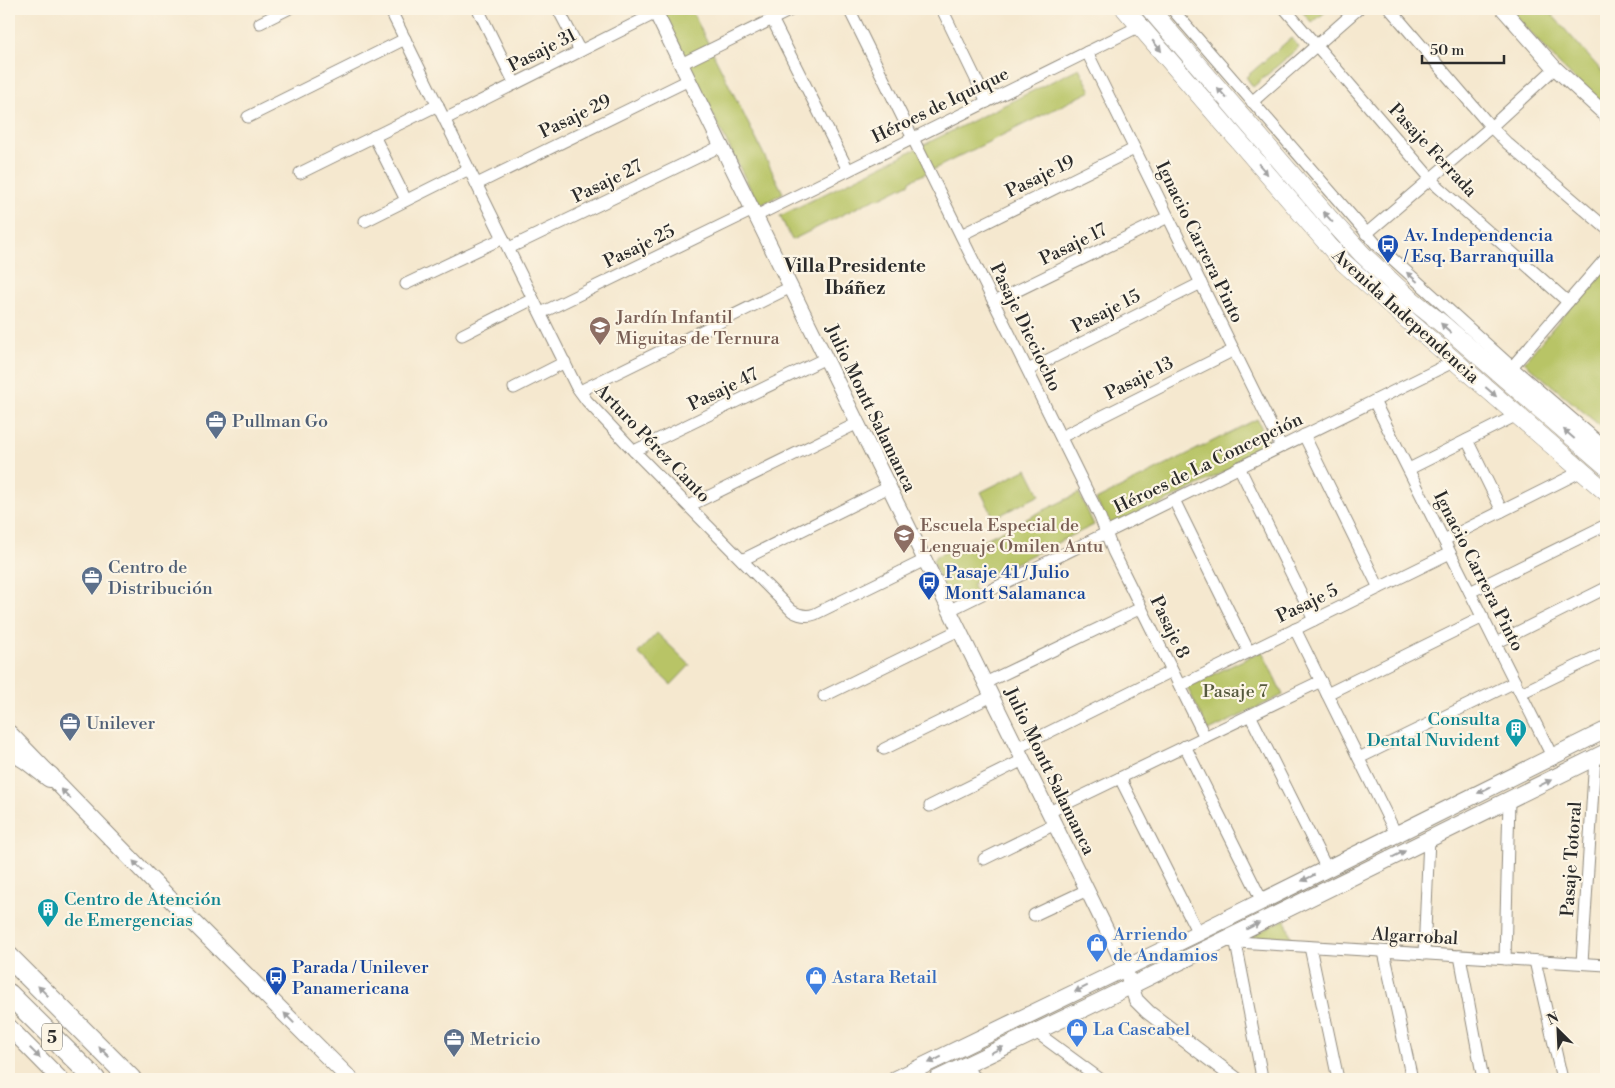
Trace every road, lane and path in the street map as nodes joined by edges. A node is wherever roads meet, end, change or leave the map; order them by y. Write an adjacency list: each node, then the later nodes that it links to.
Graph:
1 (288, 9): 17 (street)
2 (390, 9): 19 (street, Arturo Pérez Canto)
3 (478, 9): 26 (street)
4 (558, 9): 21 (street)
5 (793, 9): 16 (street)
6 (849, 9): 35 (street, Pasaje Dieciocho)
7 (942, 9): 27 (street)
8 (1125, 9): 18 (main road, Avenida Independencia)
9 (1150, 9): 77 (main road, Avenida Independencia, one-way to 9)
10 (1172, 9): 28 (street, Avenida Independencia)
11 (1285, 9): 20 (street, Pasaje Ferrada)
12 (1358, 9): 20 (street)
13 (1390, 9): 33 (street)
14 (1503, 9): 24 (street)
15 (655, 11): 21 (street, Pasaje 31); 23 (street, Julio Montt Salamanca)
16 (772, 19): 23 (street); 39 (street)
17 (260, 22)
18 (1140, 26): 22 (street, Héroes de Iquique); 62 (main road, Avenida Independencia, one-way to 62)
19 (405, 39): 29 (street, Arturo Pérez Canto); 31 (street)
20 (1316, 45): 28 (street); 41 (street, Pasaje Ferrada)
21 (580, 51): 26 (street, Pasaje 31)
22 (1087, 52): 27 (street, Héroes de Iquique); 37 (street, Ignacio Carrera Pinto)
23 (681, 64): 25 (street, Julio Montt Salamanca)
24 (1556, 68): 30 (street); 33 (street)
25 (688, 80): 36 (street, Julio Montt Salamanca); 42 (street, Pasaje 29)
26 (515, 84): 32 (street, Pasaje 31)
27 (987, 102): 35 (street, Héroes de Iquique)
28 (1252, 102): 48 (street, Avenida Independencia)
29 (438, 105): 32 (street, Arturo Pérez Canto); 34 (street)
30 (1606, 115)
31 (248, 117)
32 (445, 119): 38 (street, Arturo Pérez Canto)
33 (1491, 127): 41 (street); 47 (street)
34 (374, 136): 40 (street); 43 (street)
35 (913, 138): 39 (street, Héroes de Iquique); 49 (street, Pasaje Dieciocho)
36 (721, 146): 44 (street, Julio Montt Salamanca); 50 (street, Pasaje 27)
37 (1134, 149): 45 (street, Ignacio Carrera Pinto); 49 (street, Pasaje 19)
38 (470, 169): 42 (street, Arturo Pérez Canto); 43 (street)
39 (848, 170): 44 (street, Héroes de Iquique)
40 (300, 173)
41 (1430, 179): 48 (street); 57 (street, Pasaje Ferrada)
42 (477, 184): 50 (street, Arturo Pérez Canto)
43 (406, 200): 46 (street)
44 (754, 213): 54 (street, Julio Montt Salamanca); 58 (street, Pasaje 25)
45 (1168, 216): 52 (street, Ignacio Carrera Pinto); 56 (street, Pasaje 17)
46 (365, 221)
47 (1606, 228)
48 (1366, 234): 64 (street, Avenida Independencia, one-way to 48)
49 (961, 235): 56 (street, Pasaje Dieciocho)
50 (506, 243): 53 (street, Pasaje 27); 55 (street, Arturo Pérez Canto)
51 (1606, 258): 57 (street)
52 (1201, 283): 60 (street, Ignacio Carrera Pinto); 65 (street, Pasaje 15)
53 (406, 284)
54 (791, 287): 61 (street, Julio Montt Salamanca); 67 (street)
55 (533, 298): 58 (street, Arturo Pérez Canto); 59 (street)
56 (994, 302): 65 (street, Pasaje Dieciocho)
57 (1568, 302): 64 (street)
58 (541, 313): 63 (street, Arturo Pérez Canto)
59 (462, 335)
60 (1234, 350): 72 (street, Pasaje 13); 74 (street, Ignacio Carrera Pinto)
61 (826, 358): 70 (street, Julio Montt Salamanca); 76 (street, Pasaje 47)
62 (1455, 361): 68 (street, Héroes de La Concepción); 69 (main road, Avenida Independencia, one-way to 69)
63 (565, 362): 66 (street); 67 (street, Arturo Pérez Canto)
64 (1512, 367): 75 (street, Avenida Independencia)
65 (1028, 370): 72 (street, Pasaje Dieciocho)
66 (514, 388)
67 (580, 391): 76 (street, Arturo Pérez Canto)
68 (1374, 401): 71 (street, Héroes de La Concepción); 79 (street, Ignacio Carrera Pinto)
69 (1517, 415): 73 (street); 80 (main road, Avenida Independencia)
70 (858, 423): 81 (street, Julio Montt Salamanca); 84 (street)
71 (1304, 435): 74 (street, Héroes de La Concepción); 92 (street)
72 (1061, 437): 87 (street, Pasaje Dieciocho)
73 (1467, 440): 79 (street); 85 (street)
74 (1281, 446): 78 (street, Héroes de La Concepción)
75 (1606, 448)
76 (634, 451): 84 (street, Arturo Pérez Canto)
77 (1606, 466)
78 (1239, 467): 83 (street, Héroes de La Concepción); 98 (street)
79 (1409, 469): 88 (street, Ignacio Carrera Pinto)
80 (1582, 471): 82 (main road, Avenida Independencia); 85 (street)
81 (889, 487): 90 (street); 91 (street, Julio Montt Salamanca)
82 (1606, 492)
83 (1174, 500): 87 (street, Héroes de La Concepción); 102 (street)
84 (689, 506): 90 (street, Arturo Pérez Canto)
85 (1502, 511): 88 (street)
86 (1606, 525): 94 (street)
87 (1106, 533): 95 (street, Pasaje 8); 96 (street, Héroes de La Concepción)
88 (1444, 540): 89 (street, Ignacio Carrera Pinto)
89 (1450, 553): 92 (street, Pasaje 5); 94 (street, Ignacio Carrera Pinto)
90 (742, 560): 91 (street, Arturo Pérez Canto)
91 (925, 560): 96 (street, Julio Montt Salamanca)
92 (1379, 588): 98 (street, Pasaje 5)
93 (1606, 588): 101 (street)
94 (1470, 592): 97 (street, Ignacio Carrera Pinto)
95 (1141, 608): 104 (street, Pasaje 8); 107 (street)
96 (950, 610): 100 (street, Julio Montt Salamanca)
97 (1483, 617): 101 (street, Ignacio Carrera Pinto); 110 (street)
98 (1314, 620): 99 (street, Pasaje 5)
99 (1295, 629): 102 (street, Pasaje 5); 105 (street)
100 (959, 630): 107 (street, Julio Montt Salamanca); 111 (street)
101 (1496, 643): 106 (street, Ignacio Carrera Pinto)
102 (1249, 652): 108 (street, Pasaje 5)
103 (1606, 652): 109 (street)
104 (1172, 671): 108 (street, Pasaje 8); 120 (street)
105 (1320, 681): 110 (street); 113 (street)
106 (1515, 682): 109 (street, Ignacio Carrera Pinto); 123 (street)
107 (985, 683): 112 (street, Julio Montt Salamanca)
108 (1180, 686): 116 (street, Pasaje 8)
109 (1521, 693): 122 (street, Ignacio Carrera Pinto)
110 (1327, 694): 123 (street)
111 (824, 696)
112 (992, 696): 119 (street); 120 (street, Julio Montt Salamanca)
113 (1250, 715): 116 (street); 132 (street)
114 (1606, 730): 122 (main road)
115 (9, 733): 124 (main road)
116 (1205, 737): 117 (street)
117 (1185, 746): 125 (street); 134 (street)
118 (9, 748): 124 (highway)
119 (884, 749)
120 (1020, 754): 127 (street); 128 (street, Julio Montt Salamanca)
121 (1601, 755): 126 (main road, one-way to 121); 145 (street, Pasaje Totoral)
122 (1552, 756): 129 (main road, one-way to 129)
123 (1359, 758): 129 (street)
124 (50, 777): 156 (main road, one-way to 124)
125 (1120, 778): 128 (street); 136 (street)
126 (1509, 800): 130 (main road); 143 (street)
127 (930, 806)
128 (1052, 818): 131 (street); 133 (street, Julio Montt Salamanca)
129 (1396, 834): 132 (main road)
130 (1429, 838): 137 (main road, one-way to 130); 140 (street)
131 (984, 860)
132 (1327, 868): 134 (main road, one-way to 134)
133 (1082, 892): 135 (street); 147 (street, Julio Montt Salamanca)
134 (1262, 901): 136 (main road)
135 (1034, 915)
136 (1198, 933): 147 (main road)
137 (1229, 942): 138 (street, Algarrobal); 148 (main road); 162 (street)
138 (1310, 947): 139 (street, Algarrobal); 163 (street)
139 (1384, 952): 140 (street, Algarrobal); 164 (street)
140 (1424, 954): 141 (street, Algarrobal)
141 (1460, 956): 143 (street, Algarrobal); 165 (street)
142 (9, 957): 155 (highway, 5, one-way to 142)
143 (1504, 959): 144 (street, Algarrobal)
144 (1535, 961): 145 (street, Algarrobal); 166 (street)
145 (1582, 963): 146 (street, Algarrobal)
146 (1606, 965)
147 (1125, 968): 148 (street, Julio Montt Salamanca); 157 (main road, one-way to 157)
148 (1131, 986): 151 (main road); 161 (street, Julio Montt Salamanca)
149 (9, 994): 154 (highway, 5)
150 (9, 1027): 153 (main road, one-way to 153)
151 (1036, 1032): 152 (main road, one-way to 151); 160 (street)
152 (962, 1067): 158 (main road); 159 (street)
153 (60, 1079)
154 (95, 1079)
155 (131, 1079)
156 (350, 1079)
157 (896, 1079)
158 (937, 1079)
159 (978, 1079)
160 (1100, 1079)
161 (1236, 1079)
162 (1260, 1079)
163 (1338, 1079)
164 (1412, 1079)
165 (1484, 1079)
166 (1562, 1079)

